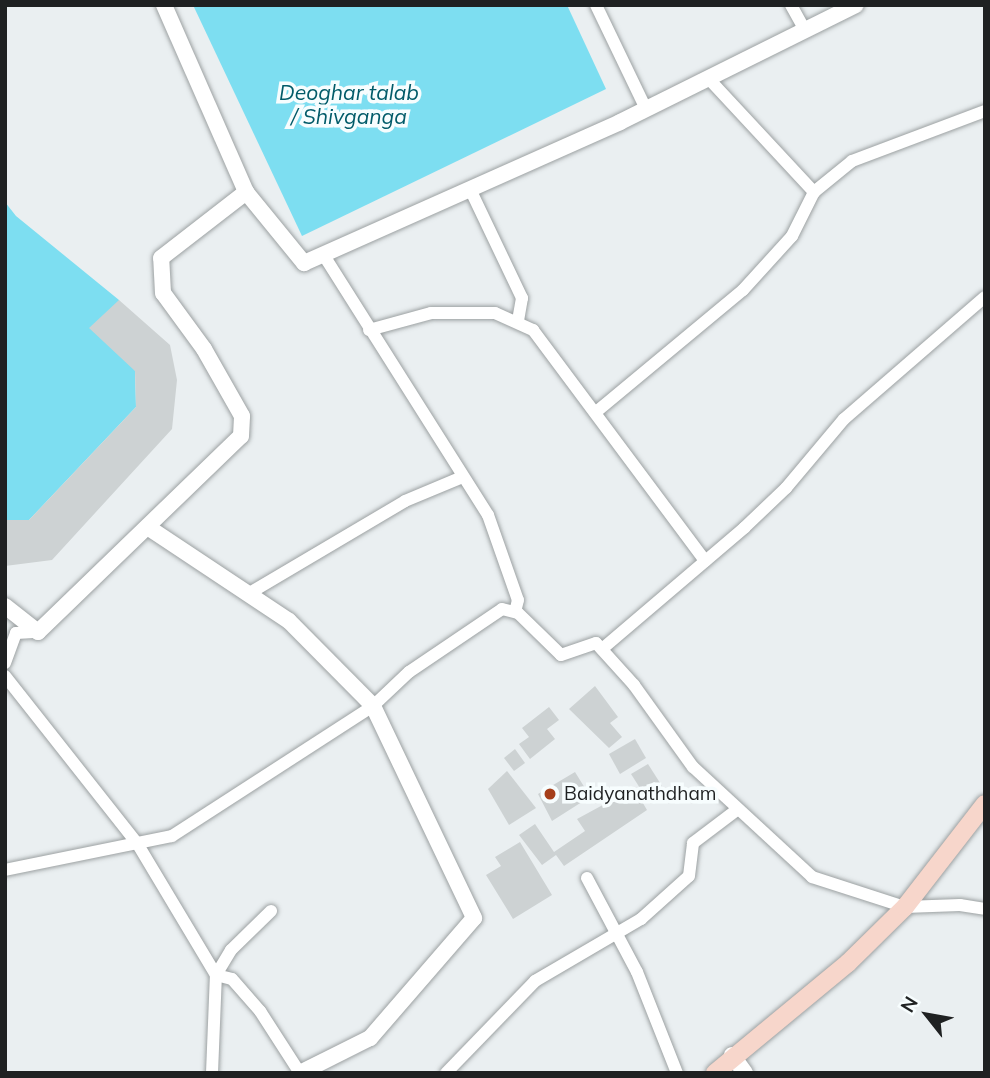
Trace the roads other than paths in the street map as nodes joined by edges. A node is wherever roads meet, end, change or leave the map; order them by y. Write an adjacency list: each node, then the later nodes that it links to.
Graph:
1 (164, 5): 10 (street)
2 (596, 5): 7 (street)
3 (791, 5): 5 (street)
4 (856, 5): 5 (street)
5 (805, 30): 6 (street)
6 (708, 78): 7 (street); 11 (street)
7 (646, 109): 9 (street)
8 (985, 111): 11 (street)
9 (470, 189): 12 (street); 14 (street)
10 (246, 192): 12 (street); 18 (street)
11 (814, 192): 16 (street)
12 (323, 254): 15 (street)
13 (985, 297): 19 (street)
14 (518, 321): 15 (street); 16 (street)
15 (369, 330): 17 (street)
16 (596, 412): 19 (street)
17 (460, 478): 20 (street); 22 (street)
18 (149, 528): 20 (street); 23 (street)
19 (705, 561): 24 (street)
20 (248, 594): 27 (street)
21 (5, 606): 23 (street)
22 (515, 612): 24 (street); 27 (street)
23 (38, 632): 25 (street)
24 (602, 649): 29 (street)
25 (5, 663)
26 (5, 676): 30 (street)
27 (373, 706): 30 (street); 40 (street)
28 (985, 804): 33 (main road)
29 (738, 809): 33 (street); 36 (street)
30 (136, 843): 31 (street); 37 (street)
31 (5, 870)
32 (587, 878): 36 (street)
33 (905, 907): 34 (street); 38 (main road)
34 (985, 909)
35 (271, 911): 37 (street)
36 (618, 932): 41 (street); 42 (street)
37 (216, 975): 39 (street); 40 (street)
38 (733, 1055): 43 (main road); 44 (street)
39 (212, 1073)
40 (300, 1073)
41 (446, 1073)
42 (677, 1073)
43 (715, 1073)
44 (745, 1073)

